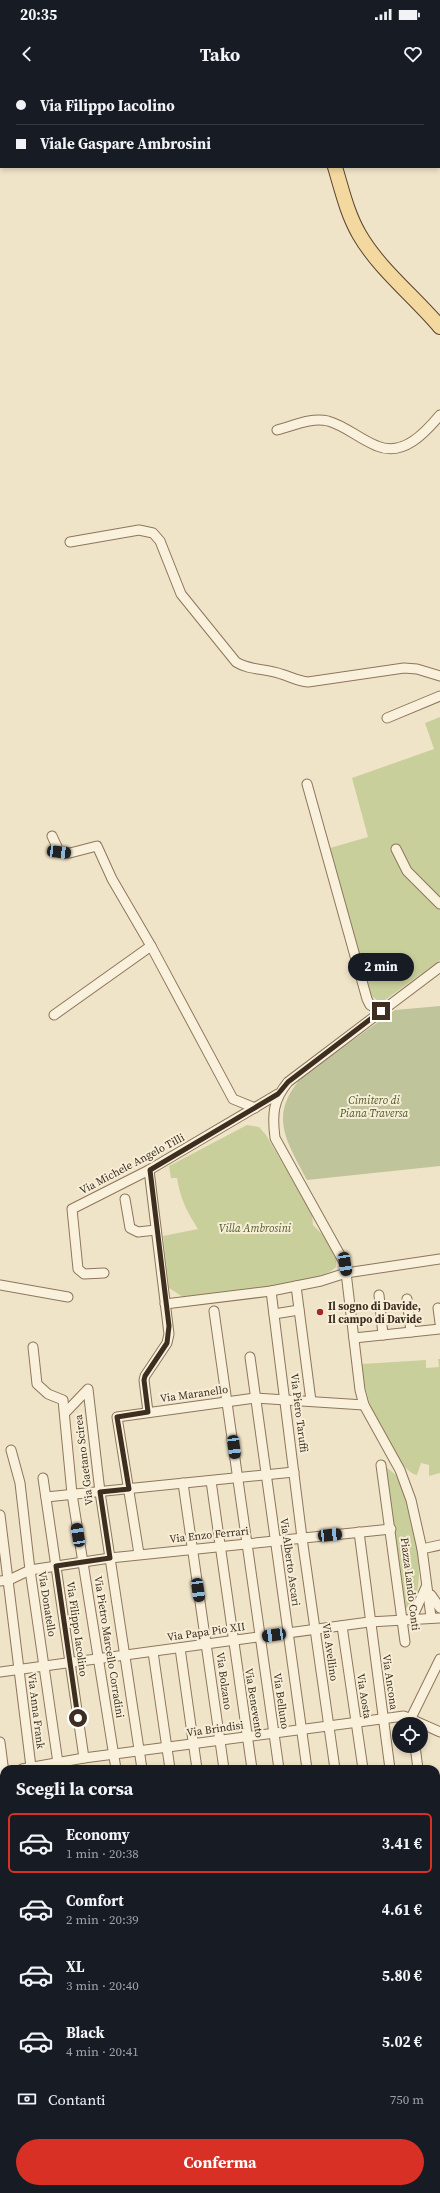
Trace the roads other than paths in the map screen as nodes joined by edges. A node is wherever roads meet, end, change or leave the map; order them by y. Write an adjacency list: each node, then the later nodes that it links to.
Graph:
1 (335, 168): 2 (main road)
2 (440, 327)
3 (440, 415): 4 (street)
4 (277, 430)
5 (70, 542): 6 (street)
6 (440, 676)
7 (440, 696): 8 (street)
8 (387, 718)
9 (307, 784): 15 (street)
10 (52, 836): 13 (street)
11 (396, 849): 12 (street)
12 (440, 904)
13 (151, 946): 16 (street); 18 (street)
14 (440, 967): 15 (street, Via Michele Angelo Tilli)
15 (381, 1011): 17 (street, Via Michele Angelo Tilli)
16 (54, 1015)
17 (278, 1094): 18 (street, Via Michele Angelo Tilli); 24 (street)
18 (255, 1108): 19 (street, Via Michele Angelo Tilli)
19 (150, 1170): 21 (street); 23 (street, Via Michele Angelo Tilli)
20 (125, 1199): 21 (street)
21 (156, 1230): 31 (street)
22 (440, 1259): 24 (street)
23 (104, 1273)
24 (346, 1273): 26 (street); 40 (street)
25 (0, 1285): 29 (street)
26 (296, 1286): 27 (street); 33 (street)
27 (271, 1291): 31 (street); 35 (street, Via Piero Taruffi)
28 (379, 1295): 39 (street)
29 (68, 1297)
30 (407, 1299): 38 (street)
31 (165, 1304): 48 (street)
32 (438, 1308): 36 (street)
33 (299, 1310): 35 (street); 46 (street)
34 (214, 1311): 45 (street, Via Belluno)
35 (274, 1314): 44 (street, Via Piero Taruffi)
36 (440, 1323)
37 (440, 1329): 38 (street)
38 (411, 1332): 39 (street)
39 (383, 1335): 40 (street)
40 (354, 1338): 47 (street)
41 (33, 1347): 49 (street, Via Pietro Marcello Corradini)
42 (250, 1357): 43 (street, Via Alberto Ascari)
43 (255, 1398): 44 (street, Via Maranello); 45 (street, Via Maranello); 53 (street, Via Alberto Ascari)
44 (285, 1399): 46 (street, Via Maranello); 52 (street, Via Piero Taruffi)
45 (228, 1401): 48 (street, Via Maranello); 55 (street, Via Belluno)
46 (310, 1401): 47 (street, Via Maranello)
47 (364, 1405): 71 (street)
48 (148, 1412): 58 (street, Via Maranello)
49 (65, 1413): 59 (street, Via Gaetano Scirea); 60 (street, Via Pietro Marcello Corradini)
50 (11, 1450): 76 (street, Via Donatello)
51 (381, 1466): 63 (street, Piazza Lando Conti)
52 (294, 1472): 53 (street); 65 (street, Via Piero Taruffi)
53 (266, 1475): 55 (street); 66 (street, Via Alberto Ascari)
54 (43, 1478): 61 (street, Via Filippo Iacolino)
55 (239, 1478): 56 (street); 67 (street, Via Belluno)
56 (211, 1480): 57 (street); 69 (street, Via Benevento)
57 (183, 1483): 58 (street); 70 (street, Via Bolzano)
58 (129, 1489): 59 (street); 72 (street, Via Maranello)
59 (100, 1492): 60 (street); 73 (street, Via Gaetano Scirea)
60 (72, 1494): 61 (street); 74 (street, Via Pietro Marcello Corradini)
61 (46, 1497): 75 (street, Via Filippo Iacolino)
62 (0, 1514): 77 (street, Via Anna Frank)
63 (391, 1529): 64 (street, Via Enzo Ferrari); 82 (street, Piazza Lando Conti)
64 (359, 1532): 65 (street, Via Enzo Ferrari); 83 (street, Via Ancona)
65 (302, 1538): 66 (street, Via Enzo Ferrari); 85 (street, Via Avellino)
66 (275, 1541): 67 (street, Via Enzo Ferrari); 86 (street, Via Alberto Ascari)
67 (247, 1544): 69 (street, Via Enzo Ferrari); 87 (street, Via Belluno)
68 (440, 1545): 71 (street)
69 (220, 1546): 70 (street, Via Enzo Ferrari); 88 (street, Via Benevento)
70 (192, 1549): 72 (street, Via Enzo Ferrari); 90 (street, Via Bolzano)
71 (422, 1549): 78 (street)
72 (139, 1554): 73 (street, Via Enzo Ferrari)
73 (110, 1558): 74 (street, Via Enzo Ferrari); 93 (street, Via Gaetano Scirea)
74 (83, 1562): 75 (street, Via Enzo Ferrari); 94 (street, Via Pietro Marcello Corradini)
75 (56, 1566): 76 (street, Via Enzo Ferrari); 96 (street, Via Filippo Iacolino)
76 (30, 1570): 77 (street, Via Enzo Ferrari); 97 (street, Via Donatello)
77 (4, 1580): 98 (street, Via Anna Frank)
78 (426, 1587): 79 (street); 80 (street); 81 (street)
79 (440, 1608)
80 (432, 1617): 81 (street, Via Papa Pio XII)
81 (412, 1618): 82 (street, Via Papa Pio XII)
82 (402, 1619): 83 (street, Via Papa Pio XII); 89 (street, Piazza Lando Conti)
83 (369, 1622): 84 (street, Via Papa Pio XII); 102 (street, Via Ancona)
84 (342, 1626): 85 (street, Via Papa Pio XII); 103 (street, Via Aosta)
85 (315, 1630): 86 (street, Via Papa Pio XII); 105 (street, Via Avellino)
86 (287, 1633): 87 (street, Via Papa Pio XII); 107 (street, Via Alberto Ascari)
87 (260, 1637): 88 (street, Via Papa Pio XII); 108 (street, Via Belluno)
88 (233, 1641): 90 (street, Via Papa Pio XII); 109 (street, Via Benevento)
89 (405, 1642)
90 (206, 1644): 91 (street, Via Papa Pio XII); 110 (street, Via Bolzano)
91 (180, 1648): 92 (street, Via Papa Pio XII); 112 (street)
92 (153, 1652): 93 (street, Via Papa Pio XII); 113 (street)
93 (125, 1655): 94 (street, Via Papa Pio XII); 114 (street, Via Gaetano Scirea)
94 (98, 1659): 96 (street, Via Papa Pio XII); 116 (street, Via Pietro Marcello Corradini)
95 (440, 1659): 100 (street)
96 (70, 1663): 97 (street, Via Papa Pio XII); 117 (street, Via Filippo Iacolino)
97 (44, 1666): 98 (street, Via Papa Pio XII); 118 (street, Via Donatello)
98 (19, 1670): 99 (street, Via Papa Pio XII); 120 (street, Via Anna Frank)
99 (0, 1672)
100 (414, 1717)
101 (392, 1718): 102 (street, Via Brindisi)
102 (383, 1719): 103 (street, Via Brindisi); 132 (street, Via Ancona)
103 (356, 1722): 105 (street, Via Brindisi); 131 (street, Via Aosta)
104 (428, 1725): 106 (street)
105 (329, 1726): 107 (street, Via Brindisi); 130 (street, Via Avellino)
106 (439, 1728)
107 (301, 1730): 108 (street, Via Brindisi); 129 (street, Via Alberto Ascari)
108 (274, 1733): 109 (street, Via Brindisi); 128 (street, Via Belluno)
109 (247, 1737): 110 (street, Via Brindisi); 127 (street, Via Benevento)
110 (220, 1740): 112 (street, Via Brindisi); 126 (street, Via Bolzano)
111 (0, 1743): 119 (street)
112 (194, 1744): 113 (street, Via Brindisi); 125 (street)
113 (167, 1748): 114 (street, Via Brindisi); 124 (street)
114 (139, 1751): 116 (street, Via Brindisi); 123 (street, Via Gaetano Scirea)
115 (416, 1753): 133 (street)
116 (114, 1755): 117 (street, Via Brindisi); 122 (street, Via Pietro Marcello Corradini)
117 (84, 1758): 118 (street, Via Brindisi)
118 (58, 1763): 121 (street, Via Brindisi)
119 (3, 1765)
120 (26, 1765)
121 (45, 1765)
122 (115, 1765)
123 (141, 1765)
124 (169, 1765)
125 (197, 1765)
126 (223, 1765)
127 (251, 1765)
128 (278, 1765)
129 (306, 1765)
130 (334, 1765)
131 (362, 1765)
132 (389, 1765)
133 (417, 1765)

